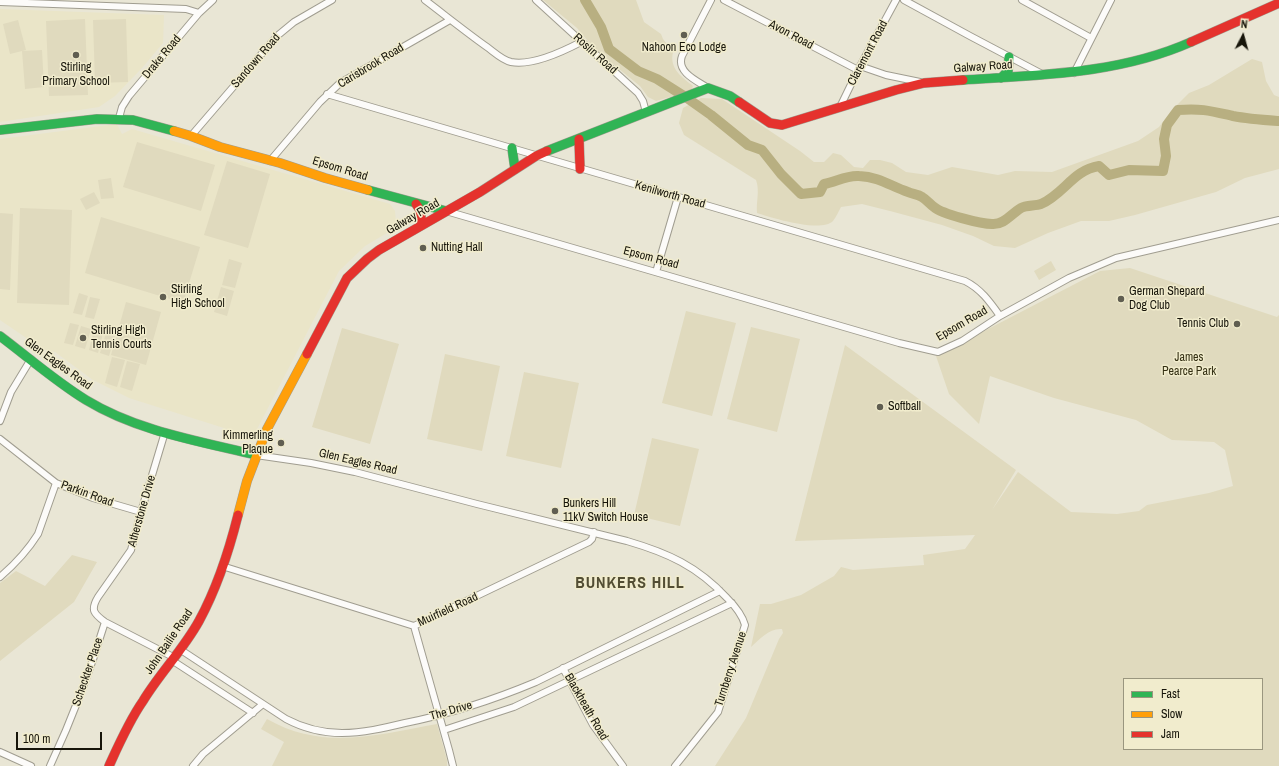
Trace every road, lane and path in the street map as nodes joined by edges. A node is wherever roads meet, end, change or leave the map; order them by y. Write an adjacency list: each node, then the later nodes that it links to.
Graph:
1 (122, 0): 14 (street)
2 (213, 0): 15 (street, Drake Road)
3 (332, 0): 31 (street, Sandown Road)
4 (425, 0): 16 (street)
5 (536, 0): 18 (street, Roslin Road)
6 (711, 0): 25 (street)
7 (724, 0): 20 (street, Avon Road)
8 (896, 0): 20 (street, Claremont Road)
9 (904, 0): 19 (street)
10 (1022, 0): 17 (street)
11 (1111, 0): 17 (street)
12 (0, 2): 14 (street)
13 (1279, 3): 21 (street, Galway Road)
14 (119, 7): 15 (street)
15 (199, 13): 29 (street, Drake Road)
16 (450, 20): 18 (street); 26 (street, Carisbrook Road)
17 (1091, 38): 21 (street)
18 (581, 42): 28 (street, Roslin Road)
19 (1010, 57): 22 (street); 23 (street)
20 (859, 68): 24 (street, Avon Road); 27 (street, Claremont Road)
21 (1074, 73): 22 (street, Galway Road)
22 (1044, 75): 23 (street, Galway Road)
23 (1001, 78): 24 (street, Galway Road)
24 (924, 83): 27 (street, Galway Road)
25 (708, 88): 27 (street, Galway Road); 28 (street, Galway Road)
26 (327, 94): 33 (street, Kenilworth Road); 35 (street, Carisbrook Road)
27 (840, 107)
28 (646, 112): 32 (street, Galway Road)
29 (120, 118): 30 (street, Epsom Road); 31 (street, Epsom Road)
30 (0, 130)
31 (191, 136): 35 (street, Epsom Road)
32 (579, 139): 34 (street, Galway Road); 37 (street)
33 (512, 148): 34 (street, Kenilworth Road); 36 (street)
34 (536, 156): 36 (street, Galway Road); 37 (street, Kenilworth Road)
35 (270, 161): 39 (street, Epsom Road)
36 (515, 169): 40 (street, Galway Road)
37 (580, 169): 38 (street, Kenilworth Road)
38 (678, 197): 43 (street); 44 (street, Kenilworth Road)
39 (416, 204): 40 (street, Epsom Road); 42 (street)
40 (446, 212): 42 (street, Galway Road); 43 (street, Epsom Road)
41 (1279, 220): 44 (street, Epsom Road)
42 (422, 225): 50 (street, Galway Road)
43 (656, 272): 44 (street, Epsom Road)
44 (1000, 316)
45 (0, 336): 46 (street, Glen Eagles Road)
46 (31, 359): 47 (street); 48 (street, Glen Eagles Road)
47 (0, 422)
48 (165, 432): 50 (street, Glen Eagles Road); 52 (street, Atherstone Drive)
49 (0, 439): 51 (street, Parkin Road)
50 (256, 455): 53 (street, Glen Eagles Road); 54 (street, John Bailie Road)
51 (56, 483): 52 (street, Parkin Road); 55 (street)
52 (141, 512): 58 (street, Atherstone Drive)
53 (594, 532): 56 (street, Glen Eagles Road); 59 (street, Muirfield Road)
54 (222, 566): 59 (street, Muirfield Road); 60 (street, John Bailie Road)
55 (0, 577)
56 (720, 591): 57 (street, Turnberry Avenue); 62 (street, The Drive)
57 (732, 603): 63 (street, The Drive); 75 (street, Turnberry Avenue)
58 (105, 622): 61 (street); 70 (street, Scheckter Place)
59 (414, 626): 66 (street)
60 (181, 650): 61 (street, John Bailie Road); 64 (street, The Drive)
61 (174, 660): 65 (street); 71 (street, John Bailie Road)
62 (563, 668): 63 (street, Blackheath Road); 66 (street, The Drive)
63 (570, 681): 67 (street, The Drive); 74 (street, Blackheath Road)
64 (263, 704): 65 (street); 66 (street, The Drive)
65 (253, 713): 72 (street)
66 (440, 716): 67 (street)
67 (444, 730): 73 (street)
68 (0, 752): 69 (street)
69 (31, 766)
70 (50, 766)
71 (109, 766)
72 (192, 766)
73 (453, 766)
74 (623, 766)
75 (675, 766)

